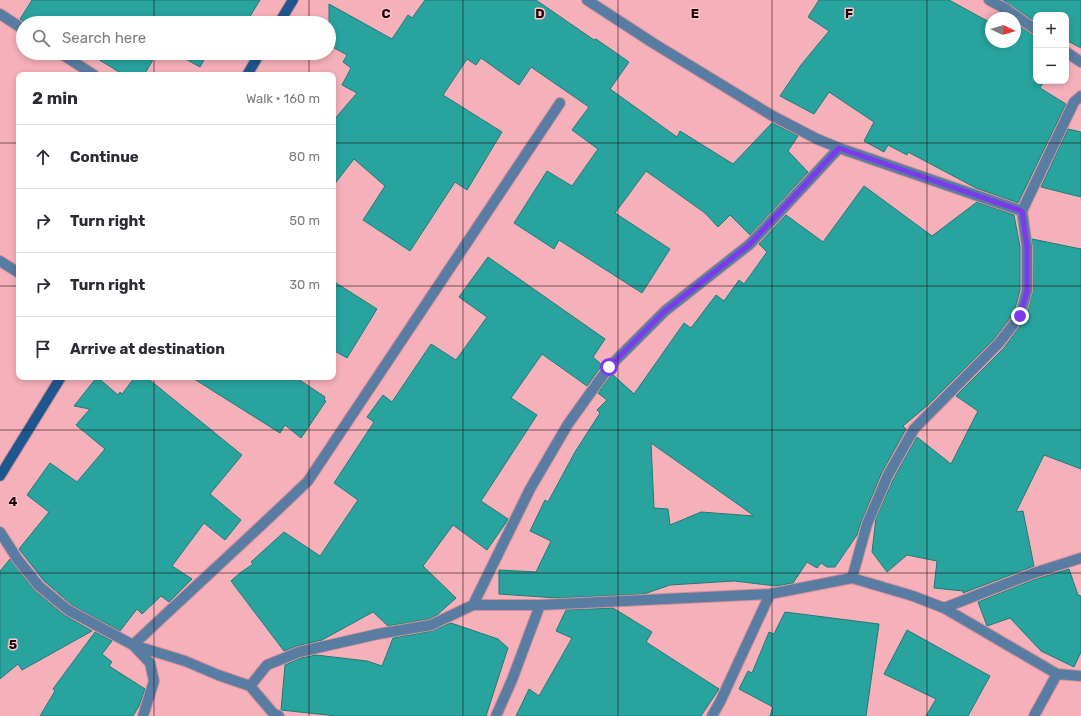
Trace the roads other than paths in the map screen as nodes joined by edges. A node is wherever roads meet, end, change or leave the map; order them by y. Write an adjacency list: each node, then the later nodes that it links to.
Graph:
1 (293, 0): 5 (main road)
2 (587, 0): 16 (street)
3 (989, 0): 7 (street)
4 (0, 14): 6 (street)
5 (283, 16)
6 (16, 24)
7 (1033, 28)
8 (1069, 54): 11 (street)
9 (71, 60): 12 (street)
10 (256, 60): 13 (main road)
11 (1081, 62)
12 (89, 72)
13 (249, 72)
14 (1081, 96): 17 (street)
15 (560, 103): 29 (street)
16 (839, 148): 17 (street); 26 (street)
17 (1022, 211): 24 (street)
18 (0, 261): 19 (street)
19 (16, 271)
20 (59, 380): 21 (main road)
21 (0, 476)
22 (0, 532): 29 (street)
23 (1081, 558): 28 (street)
24 (852, 578): 25 (street); 28 (street)
25 (770, 594): 27 (street); 36 (street)
26 (473, 605): 27 (street); 32 (street)
27 (540, 605): 35 (street)
28 (944, 608): 30 (street)
29 (133, 645): 32 (street); 33 (street)
30 (1056, 674): 31 (street); 37 (street)
31 (1081, 676)
32 (250, 686): 34 (street)
33 (143, 716)
34 (279, 716)
35 (496, 716)
36 (712, 716)
37 (1034, 716)

